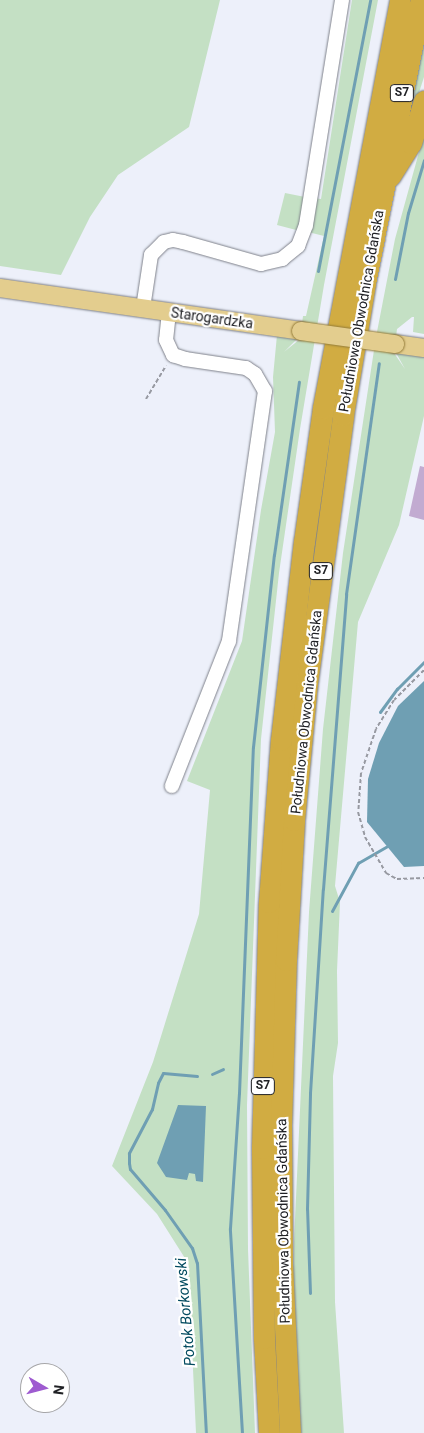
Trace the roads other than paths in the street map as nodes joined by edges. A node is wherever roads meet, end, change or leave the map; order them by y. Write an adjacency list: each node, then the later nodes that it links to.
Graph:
1 (342, 0): 9 (lane)
2 (389, 0): 5 (highway)
3 (400, 0): 5 (highway, Południowa Obwodnica Gdańska / S7)
4 (421, 0): 7 (highway, Południowa Obwodnica Gdańska / S7)
5 (385, 78): 13 (highway, Południowa Obwodnica Gdańska / S7)
6 (424, 101): 7 (highway)
7 (384, 187): 14 (highway, Południowa Obwodnica Gdańska / S7)
8 (0, 288): 9 (main road, Starogardzka)
9 (143, 308): 10 (main road, Starogardzka)
10 (169, 312): 11 (main road, Starogardzka, bridge); 12 (lane)
11 (424, 348)
12 (172, 786)
13 (269, 1433)
14 (290, 1433)

